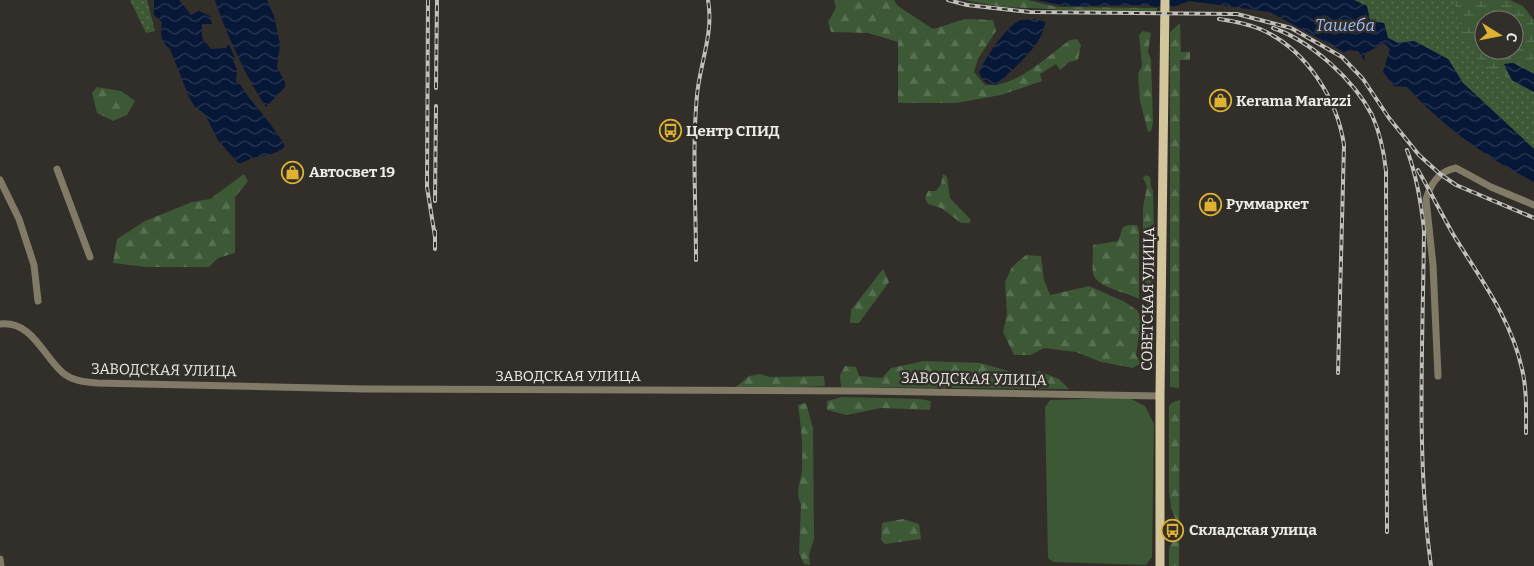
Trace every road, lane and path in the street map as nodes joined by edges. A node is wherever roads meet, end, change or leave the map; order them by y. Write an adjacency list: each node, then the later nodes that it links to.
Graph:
1 (1165, 0): 9 (main road, СОВЕТСКАЯ УЛИЦА)
2 (57, 168): 5 (street)
3 (0, 180): 6 (street)
4 (1534, 205): 8 (street)
5 (90, 257)
6 (38, 300)
7 (0, 324): 9 (street, ЗАВОДСКАЯ УЛИЦА)
8 (1438, 376)
9 (1160, 396): 12 (main road, СОВЕТСКАЯ УЛИЦА)
10 (0, 560): 11 (street)
11 (1, 566)
12 (1160, 566)

